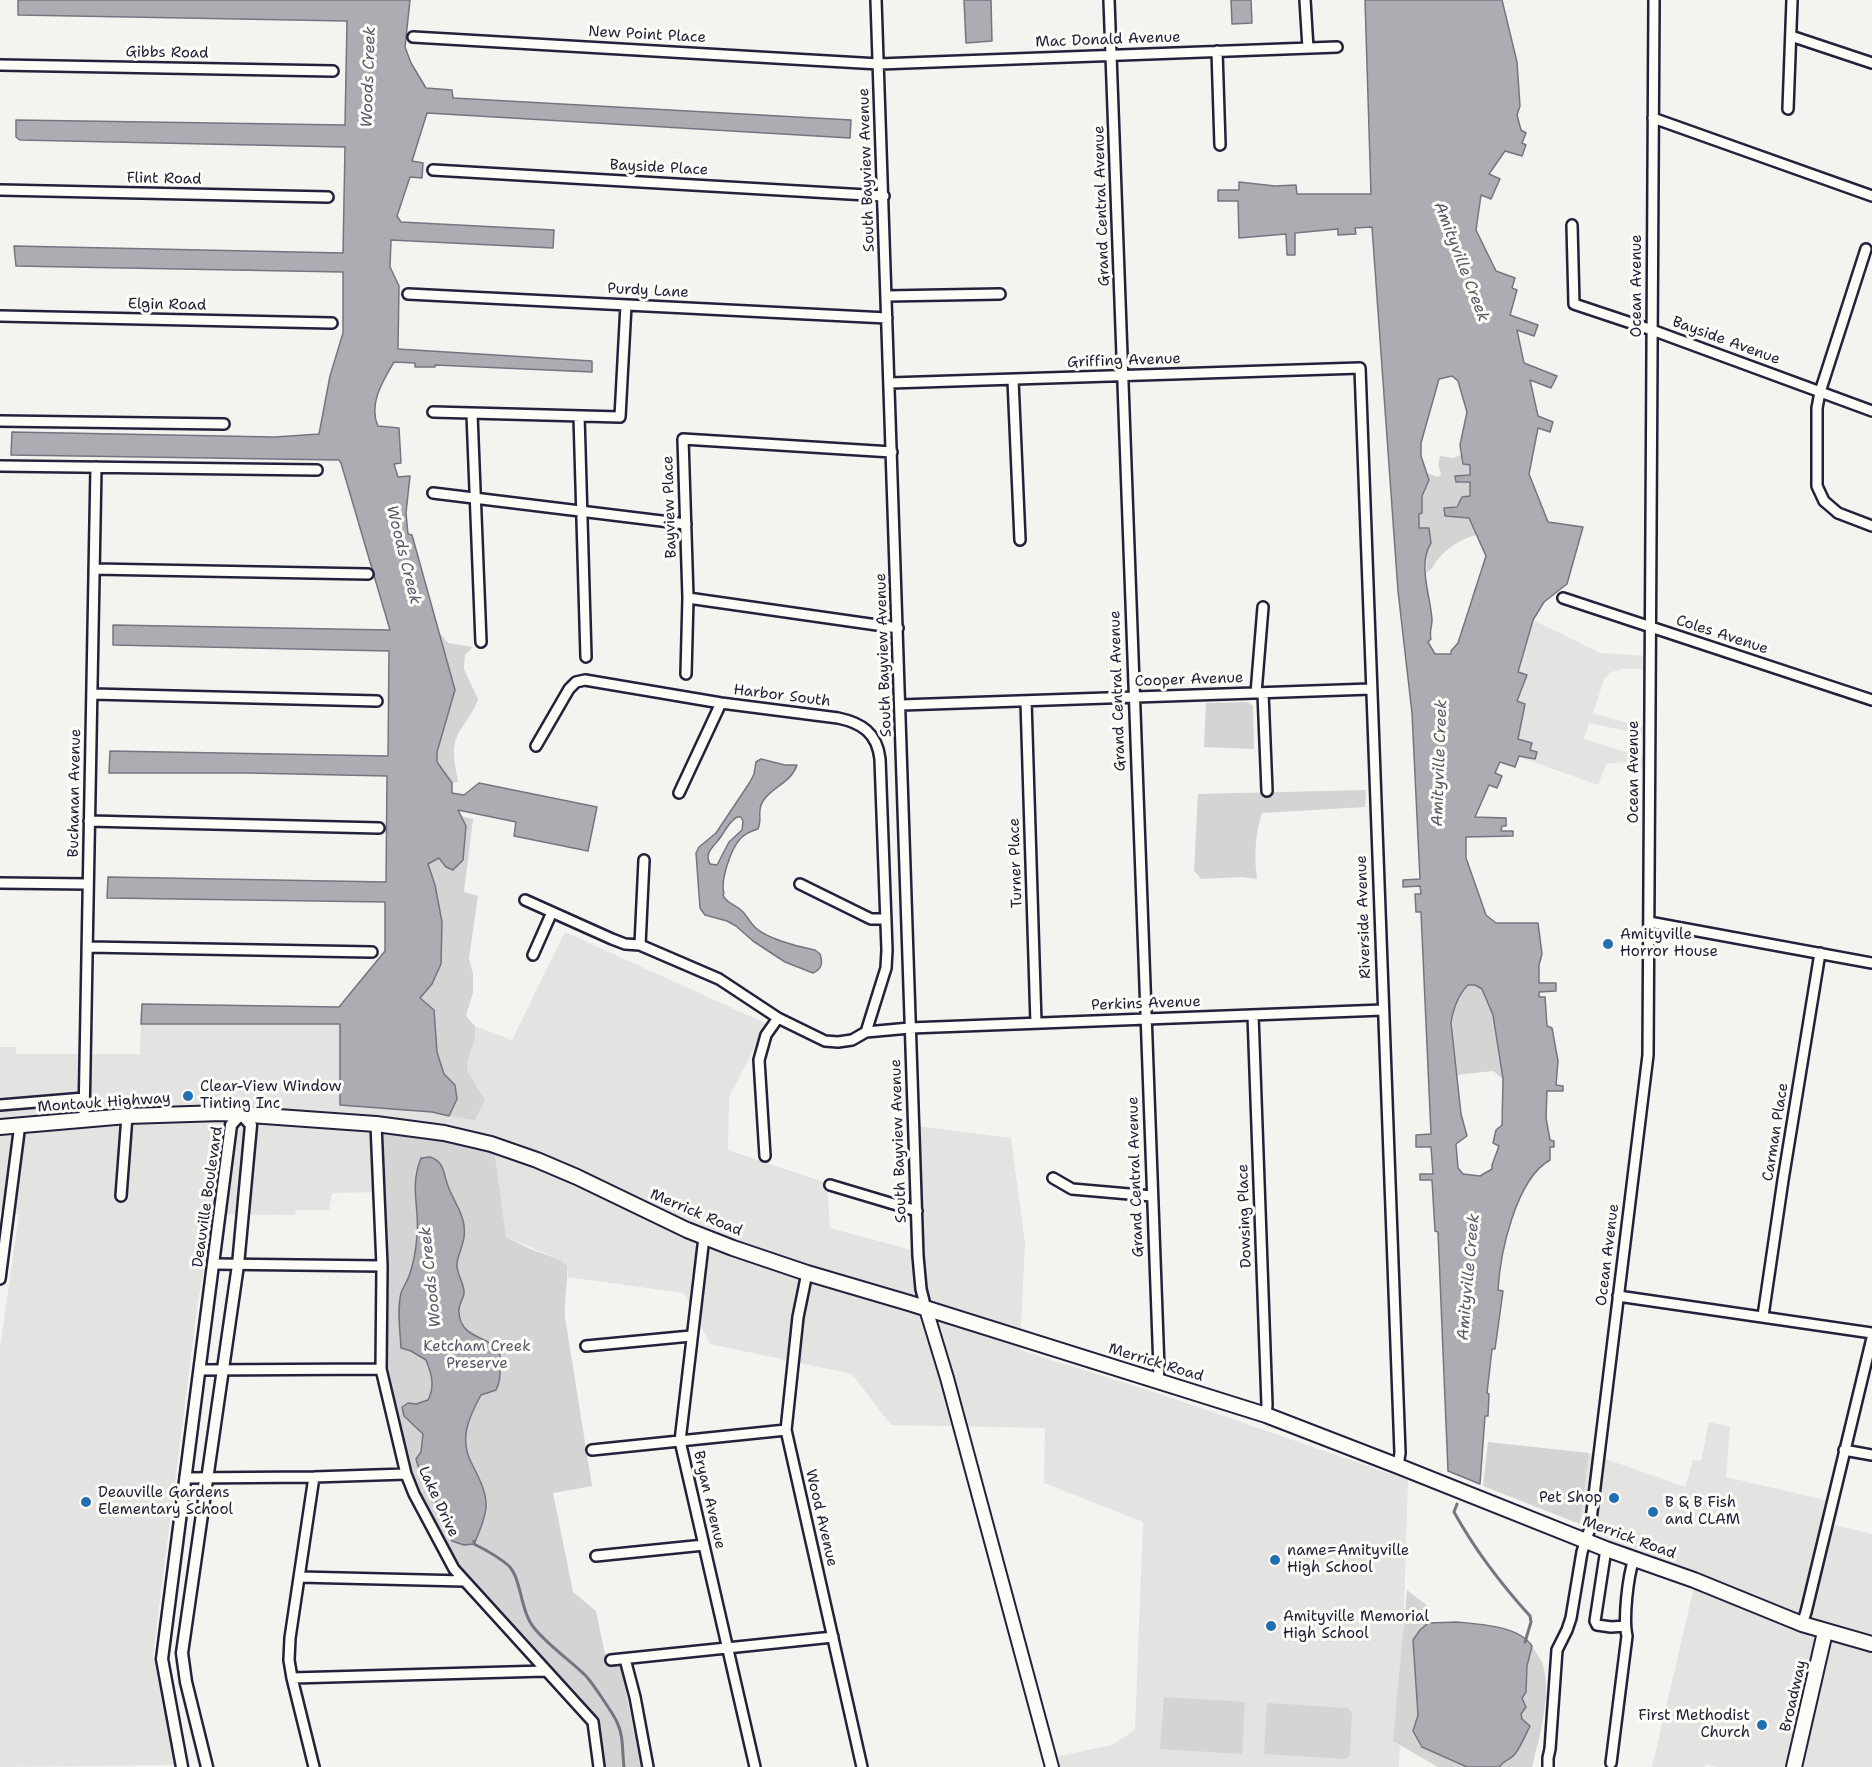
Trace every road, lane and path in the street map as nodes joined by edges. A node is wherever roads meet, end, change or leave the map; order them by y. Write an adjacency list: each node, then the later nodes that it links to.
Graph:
1 (876, 0): 13 (street, South Bayview Avenue)
2 (1109, 0): 11 (street, Grand Central Avenue)
3 (1305, 0): 9 (street)
4 (1654, 0): 17 (street, Ocean Avenue)
5 (1792, 0): 6 (street)
6 (1791, 36): 12 (street); 16 (street)
7 (413, 37): 13 (street, New Point Place)
8 (1337, 47): 9 (street, Mac Donald Avenue)
9 (1308, 48): 10 (street, Mac Donald Avenue)
10 (1217, 51): 11 (street, Mac Donald Avenue); 18 (street)
11 (1112, 54): 13 (street, Mac Donald Avenue); 35 (street, Grand Central Avenue)
12 (1872, 63)
13 (879, 64): 21 (street, South Bayview Avenue)
14 (0, 65): 15 (street, Gibbs Road)
15 (333, 71)
16 (1788, 110)
17 (1653, 118): 22 (street); 33 (street, Ocean Avenue)
18 (1220, 145)
19 (433, 170): 21 (street, Bayside Place)
20 (0, 190): 23 (street, Flint Road)
21 (884, 196): 28 (street, South Bayview Avenue)
22 (1872, 196)
23 (328, 197)
24 (1572, 225): 33 (street, Bayside Avenue)
25 (1866, 249): 38 (street)
26 (408, 294): 29 (street, Purdy Lane)
27 (1000, 294): 28 (street)
28 (886, 296): 31 (street, South Bayview Avenue)
29 (626, 305): 31 (street, Purdy Lane); 42 (street)
30 (0, 316): 32 (street, Elgin Road)
31 (887, 318): 37 (street, South Bayview Avenue)
32 (332, 323)
33 (1652, 330): 38 (street, Bayside Avenue); 60 (street, Ocean Avenue)
34 (1360, 368): 35 (street, Griffing Avenue); 65 (street, Riverside Avenue)
35 (1123, 377): 36 (street, Griffing Avenue); 68 (street, Grand Central Avenue)
36 (1013, 380): 37 (street, Griffing Avenue); 54 (street)
37 (890, 383): 45 (street, South Bayview Avenue)
38 (1820, 392): 39 (street, Bayside Avenue); 53 (street)
39 (1872, 411)
40 (433, 412): 41 (street)
41 (472, 414): 42 (street); 50 (street)
42 (579, 416): 51 (street)
43 (0, 421): 44 (street)
44 (224, 424)
45 (892, 452): 52 (street, Bayview Place); 61 (street, South Bayview Avenue)
46 (0, 465): 47 (street)
47 (96, 467): 48 (street); 55 (street, Buchanan Avenue)
48 (317, 470)
49 (433, 493): 50 (street)
50 (476, 499): 51 (street); 62 (street)
51 (582, 511): 52 (street); 63 (street)
52 (686, 524): 57 (street, Bayview Place)
53 (1872, 526)
54 (1020, 540)
55 (94, 569): 56 (street); 67 (street, Buchanan Avenue)
56 (368, 574)
57 (688, 598): 61 (street); 64 (street, Bayview Place)
58 (1563, 598): 60 (street, Coles Avenue)
59 (1263, 607): 66 (street)
60 (1650, 627): 69 (street, Coles Avenue); 86 (street, Ocean Avenue)
61 (898, 628): 73 (street, South Bayview Avenue)
62 (481, 642)
63 (586, 657)
64 (686, 674)
65 (1371, 689): 66 (street, Cooper Avenue); 93 (street, Riverside Avenue)
66 (1260, 693): 68 (street, Cooper Avenue); 75 (street)
67 (92, 694): 70 (street); 77 (street, Buchanan Avenue)
68 (1133, 697): 71 (street, Cooper Avenue); 96 (street, Grand Central Avenue)
69 (1872, 700)
70 (377, 701)
71 (1026, 701): 73 (street, Cooper Avenue); 97 (street, Turner Place)
72 (721, 703): 74 (street, Harbor South); 76 (street); 85 (street, Harbor South)
73 (901, 705): 98 (street, South Bayview Avenue)
74 (536, 746)
75 (1267, 791)
76 (679, 793)
77 (89, 821): 78 (street); 81 (street, Buchanan Avenue)
78 (379, 828)
79 (644, 860): 87 (street)
80 (0, 883): 81 (street)
81 (88, 884): 88 (street, Buchanan Avenue)
82 (800, 884): 85 (street)
83 (525, 900): 84 (street, Perkins Avenue)
84 (552, 912): 87 (street, Perkins Avenue); 91 (street)
85 (886, 919): 99 (street, Harbor South)
86 (1649, 922): 90 (street); 121 (street, Ocean Avenue)
87 (640, 945): 95 (street, Perkins Avenue)
88 (87, 947): 89 (street); 100 (street, Buchanan Avenue)
89 (372, 952)
90 (1820, 953): 92 (street); 123 (street, Carman Place)
91 (533, 955)
92 (1872, 963)
93 (1383, 1010): 94 (street, Perkins Avenue); 138 (street, Riverside Avenue)
94 (1253, 1015): 96 (street, Perkins Avenue); 132 (street, Dowsing Place)
95 (778, 1018): 99 (street, Perkins Avenue); 109 (street)
96 (1146, 1019): 97 (street, Perkins Avenue); 113 (street, Grand Central Avenue)
97 (1036, 1023): 98 (street, Perkins Avenue)
98 (910, 1028): 99 (street, Perkins Avenue); 114 (street, South Bayview Avenue)
99 (866, 1032)
100 (84, 1098): 101 (street); 104 (street, Buchanan Avenue)
101 (0, 1105)
102 (241, 1114): 103 (main road, Montauk Highway); 106 (main road, Montauk Highway); 116 (street, Deauville Boulevard); 117 (street, Deauville Boulevard)
103 (127, 1116): 104 (main road, Montauk Highway); 112 (street)
104 (84, 1119): 105 (main road, Montauk Highway)
105 (20, 1124): 107 (main road, Montauk Highway); 120 (street)
106 (376, 1124): 108 (main road, Montauk Highway); 118 (street, Lake Drive)
107 (0, 1127)
108 (425, 1130): 115 (main road, Merrick Road)
109 (765, 1156)
110 (1053, 1178): 113 (street)
111 (830, 1185): 114 (street)
112 (121, 1196)
113 (1152, 1196): 131 (street, Grand Central Avenue)
114 (916, 1211): 122 (street, South Bayview Avenue)
115 (704, 1237): 119 (main road, Merrick Road); 125 (street, Bryan Avenue)
116 (213, 1264): 117 (street); 129 (street, Deauville Boulevard)
117 (238, 1265): 118 (street); 130 (street, Deauville Boulevard)
118 (382, 1266): 128 (street, Lake Drive)
119 (807, 1273): 122 (main road, Merrick Road); 133 (street, Wood Avenue)
120 (0, 1279)
121 (1618, 1296): 123 (street); 143 (street, Ocean Avenue)
122 (926, 1309): 131 (main road, Merrick Road); 168 (main road)
123 (1763, 1316): 124 (street)
124 (1872, 1333)
125 (691, 1335): 127 (street); 134 (street, Bryan Avenue)
126 (1872, 1338): 136 (street)
127 (586, 1346)
128 (381, 1369): 130 (street); 139 (street, Lake Drive)
129 (200, 1370): 130 (street); 141 (street, Deauville Boulevard)
130 (222, 1370): 142 (street, Deauville Boulevard)
131 (1158, 1381): 132 (main road, Merrick Road)
132 (1266, 1415): 138 (main road, Merrick Road)
133 (786, 1430): 134 (street); 153 (street, Wood Avenue)
134 (680, 1441): 135 (street); 144 (street, Bryan Avenue)
135 (592, 1450)
136 (1844, 1450): 137 (street); 150 (street)
137 (1872, 1455)
138 (1398, 1466): 143 (main road, Merrick Road)
139 (406, 1474): 140 (street); 149 (street, Lake Drive)
140 (314, 1477): 142 (street); 148 (street)
141 (185, 1478): 142 (street); 161 (street, Deauville Boulevard)
142 (207, 1478): 162 (street, Deauville Boulevard)
143 (1586, 1540): 145 (main road, Merrick Road); 169 (street, Ocean Avenue)
144 (704, 1545): 146 (street); 155 (street, Bryan Avenue)
145 (1606, 1549): 147 (main road, Merrick Road); 151 (street)
146 (596, 1556)
147 (1634, 1559): 150 (main road, Merrick Road); 151 (street)
148 (299, 1577): 149 (street); 159 (street)
149 (464, 1581): 158 (street, Lake Drive)
150 (1802, 1624): 152 (main road, Merrick Road)
151 (1625, 1626): 160 (street)
152 (1825, 1632): 154 (main road, Merrick Road); 170 (main road, Broadway)
153 (833, 1637): 155 (street); 167 (street, Wood Avenue)
154 (1872, 1644)
155 (728, 1649): 156 (street); 166 (street, Bryan Avenue)
156 (625, 1659): 157 (street); 165 (street)
157 (611, 1660)
158 (545, 1671): 159 (street); 164 (street, Lake Drive)
159 (292, 1678): 163 (street)
160 (1611, 1763)
161 (182, 1767)
162 (207, 1767)
163 (314, 1767)
164 (599, 1767)
165 (648, 1767)
166 (755, 1767)
167 (862, 1767)
168 (1052, 1767)
169 (1548, 1767)
170 (1794, 1767)

